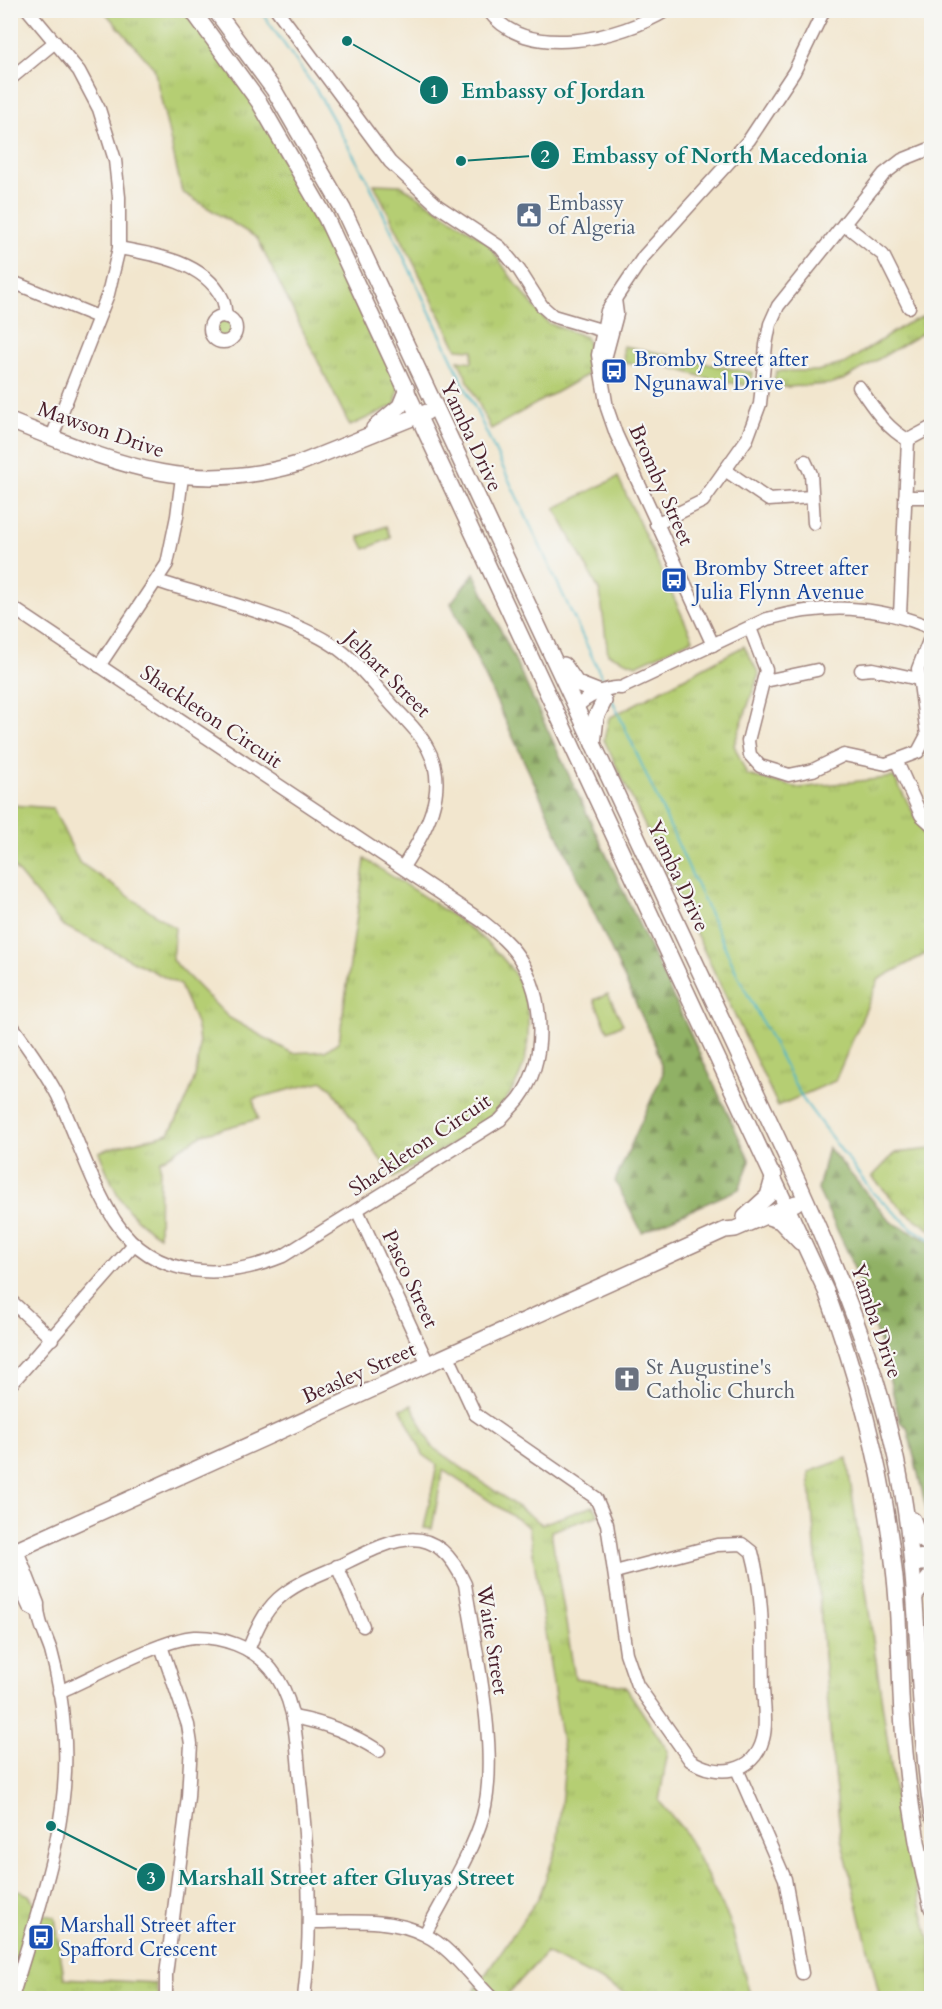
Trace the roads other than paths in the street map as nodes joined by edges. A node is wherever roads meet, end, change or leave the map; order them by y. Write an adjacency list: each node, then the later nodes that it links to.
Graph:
1 (28, 10): 8 (street)
2 (192, 10): 19 (main road, Yamba Drive)
3 (215, 10): 20 (main road, Yamba Drive)
4 (277, 10): 17 (street)
5 (488, 10): 6 (street)
6 (668, 10)
7 (824, 10): 17 (street, Bromby Street)
8 (55, 42): 9 (street); 12 (street)
9 (10, 79)
10 (932, 148): 11 (street)
11 (844, 224): 14 (street); 31 (street)
12 (119, 248): 15 (street); 16 (street)
13 (10, 281): 16 (street)
14 (909, 307)
15 (226, 316)
16 (98, 317): 26 (street)
17 (606, 331): 37 (street, Bromby Street)
18 (859, 387): 27 (street)
19 (407, 389): 21 (main road, Yamba Drive); 25 (main road)
20 (433, 405): 21 (main road); 45 (main road, Yamba Drive)
21 (418, 412): 23 (main road, Mawson Drive); 25 (main road, Mawson Drive); 30 (main road, Yamba Drive)
22 (10, 421): 26 (main road, Mawson Drive)
23 (400, 425): 28 (main road, Mawson Drive); 30 (main road)
24 (932, 427): 27 (street)
25 (374, 428): 28 (main road, Mawson Drive)
26 (52, 437): 32 (main road, Mawson Drive)
27 (908, 440): 33 (street)
28 (352, 441): 32 (main road, Mawson Drive)
29 (805, 461): 34 (street)
30 (444, 469): 52 (main road, Yamba Drive)
31 (724, 470): 34 (street); 37 (street)
32 (182, 477): 38 (street)
33 (904, 496): 35 (street); 40 (street)
34 (811, 497): 36 (street)
35 (932, 497)
36 (814, 523)
37 (656, 524): 44 (street, Bromby Street)
38 (157, 581): 46 (street); 58 (street, Jelbart Street)
39 (10, 606): 46 (street, Shackleton Circuit)
40 (900, 615): 41 (street); 42 (street)
41 (750, 628): 44 (street); 50 (street)
42 (932, 628)
43 (932, 633): 49 (street)
44 (713, 645): 51 (street)
45 (548, 647): 51 (main road); 53 (main road, Yamba Drive)
46 (99, 666): 58 (street, Shackleton Circuit)
47 (817, 670): 50 (street)
48 (861, 670): 49 (street)
49 (918, 679): 55 (street)
50 (765, 681): 55 (street)
51 (602, 697): 53 (street); 54 (main road)
52 (553, 701): 53 (main road); 56 (main road, Yamba Drive)
53 (576, 710): 54 (main road, Yamba Drive); 56 (main road)
54 (593, 744): 61 (main road, Yamba Drive)
55 (897, 762): 57 (street)
56 (587, 775): 60 (main road, Yamba Drive)
57 (932, 825)
58 (403, 867): 63 (street, Shackleton Circuit)
59 (10, 1023): 67 (street, Shackleton Circuit)
60 (774, 1174): 62 (main road, Yamba Drive); 65 (main road)
61 (804, 1195): 62 (main road); 74 (main road, Yamba Drive)
62 (787, 1203): 64 (main road, Beasley Street); 65 (main road, Beasley Street); 68 (main road, Yamba Drive)
63 (357, 1210): 67 (street, Shackleton Circuit); 72 (street, Pasco Street)
64 (765, 1216): 66 (main road, Beasley Street); 68 (main road)
65 (745, 1217): 66 (main road, Beasley Street)
66 (725, 1230): 71 (main road, Beasley Street)
67 (134, 1244): 70 (street)
68 (813, 1259): 79 (main road, Yamba Drive)
69 (10, 1300): 70 (street)
70 (52, 1339): 73 (street)
71 (447, 1356): 72 (main road, Beasley Street); 83 (street)
72 (428, 1364): 76 (main road, Beasley Street)
73 (10, 1385)
74 (903, 1496): 75 (main road); 78 (main road, Yamba Drive)
75 (932, 1547)
76 (14, 1552): 86 (street)
77 (932, 1555): 78 (street)
78 (912, 1561): 79 (main road); 80 (street); 85 (main road, Yamba Drive)
79 (894, 1563): 95 (main road, Yamba Drive)
80 (932, 1564)
81 (10, 1565): 86 (street)
82 (337, 1566): 87 (street); 89 (street, Waite Street); 97 (street, Waite Street)
83 (615, 1572): 93 (street); 93 (street)
84 (932, 1574): 85 (main road)
85 (915, 1596): 94 (main road, Yamba Drive)
86 (38, 1612): 90 (street)
87 (363, 1626)
88 (161, 1646): 89 (street); 90 (street); 100 (street)
89 (248, 1650): 91 (street)
90 (59, 1692): 99 (street)
91 (293, 1717): 92 (street); 96 (street)
92 (379, 1750)
93 (738, 1769): 98 (street)
94 (932, 1816)
95 (932, 1908)
96 (311, 1922): 97 (street); 101 (street)
97 (425, 1934): 102 (street)
98 (802, 1973)
99 (12, 1998)
100 (166, 1998)
101 (304, 1998)
102 (492, 1998)

